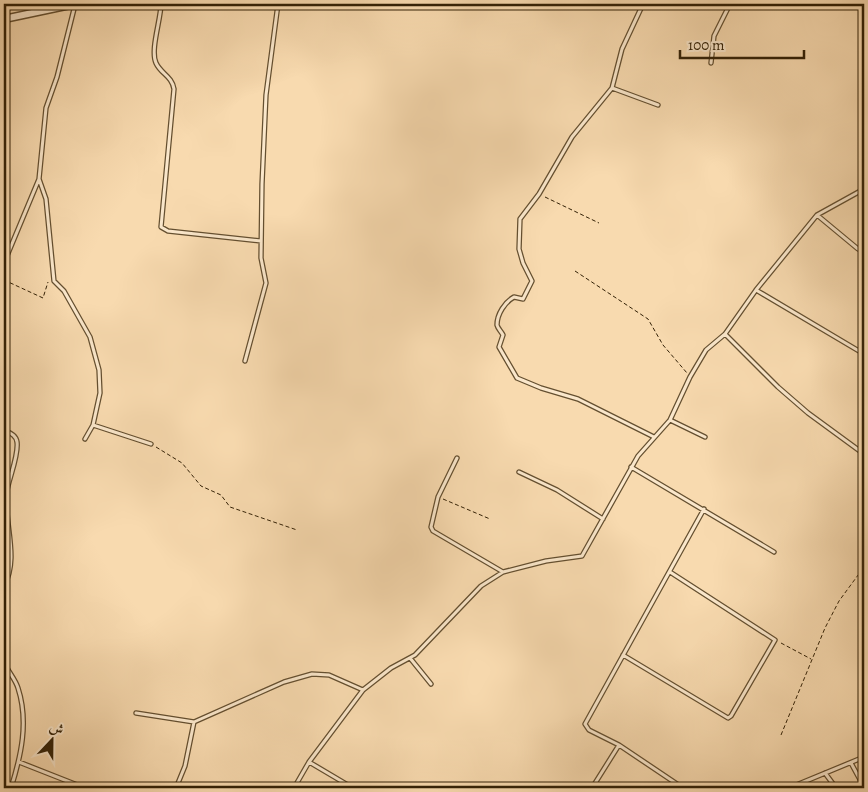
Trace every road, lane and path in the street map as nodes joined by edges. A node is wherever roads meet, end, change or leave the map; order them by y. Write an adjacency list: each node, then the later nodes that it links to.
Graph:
1 (75, 4): 6 (street); 10 (lane)
2 (161, 4): 15 (lane)
3 (278, 4): 15 (lane)
4 (643, 4): 8 (lane)
5 (730, 4): 7 (lane)
6 (4, 19)
7 (710, 63)
8 (612, 88): 9 (lane); 12 (lane)
9 (658, 105)
10 (39, 179): 17 (lane); 18 (lane)
11 (864, 188): 13 (lane)
12 (539, 194): 14 (path); 29 (lane)
13 (817, 215): 16 (lane); 21 (lane)
14 (599, 222)
15 (261, 241): 24 (lane)
16 (858, 249)
17 (4, 263)
18 (52, 269): 20 (path); 27 (lane)
19 (575, 271): 25 (path)
20 (4, 280)
21 (756, 290): 22 (lane); 23 (lane)
22 (725, 334): 25 (lane); 33 (lane)
23 (864, 354)
24 (245, 360)
25 (690, 376): 26 (lane)
26 (670, 420): 29 (lane); 30 (lane)
27 (94, 425): 31 (lane); 32 (lane)
28 (4, 430): 46 (lane)
29 (654, 437): 35 (lane)
30 (705, 437)
31 (85, 439)
32 (151, 444): 41 (path)
33 (864, 454)
34 (457, 458): 37 (lane)
35 (631, 467): 38 (lane); 40 (lane)
36 (519, 472): 40 (lane)
37 (438, 497): 39 (path); 44 (lane)
38 (704, 509): 42 (lane); 45 (lane)
39 (490, 519)
40 (603, 519): 44 (lane)
41 (297, 530)
42 (774, 552)
43 (864, 567): 50 (path)
44 (503, 572): 49 (lane)
45 (670, 572): 47 (lane); 48 (lane)
46 (4, 586)
47 (775, 640): 48 (lane); 50 (path)
48 (623, 655): 57 (lane)
49 (410, 658): 52 (lane); 53 (lane)
50 (812, 659): 56 (path)
51 (4, 660): 59 (lane)
52 (431, 684)
53 (363, 690): 55 (lane); 60 (lane)
54 (136, 714): 55 (lane)
55 (194, 722): 66 (lane)
56 (781, 735)
57 (619, 745): 69 (lane); 70 (lane)
58 (864, 757): 61 (lane)
59 (19, 762): 64 (lane); 65 (lane)
60 (309, 762): 67 (lane); 68 (lane)
61 (851, 762): 62 (lane); 63 (lane)
62 (825, 773): 71 (lane); 72 (lane)
63 (864, 786)
64 (11, 788)
65 (85, 788)
66 (176, 788)
67 (294, 788)
68 (353, 788)
69 (592, 788)
70 (683, 788)
71 (789, 788)
72 (836, 788)

